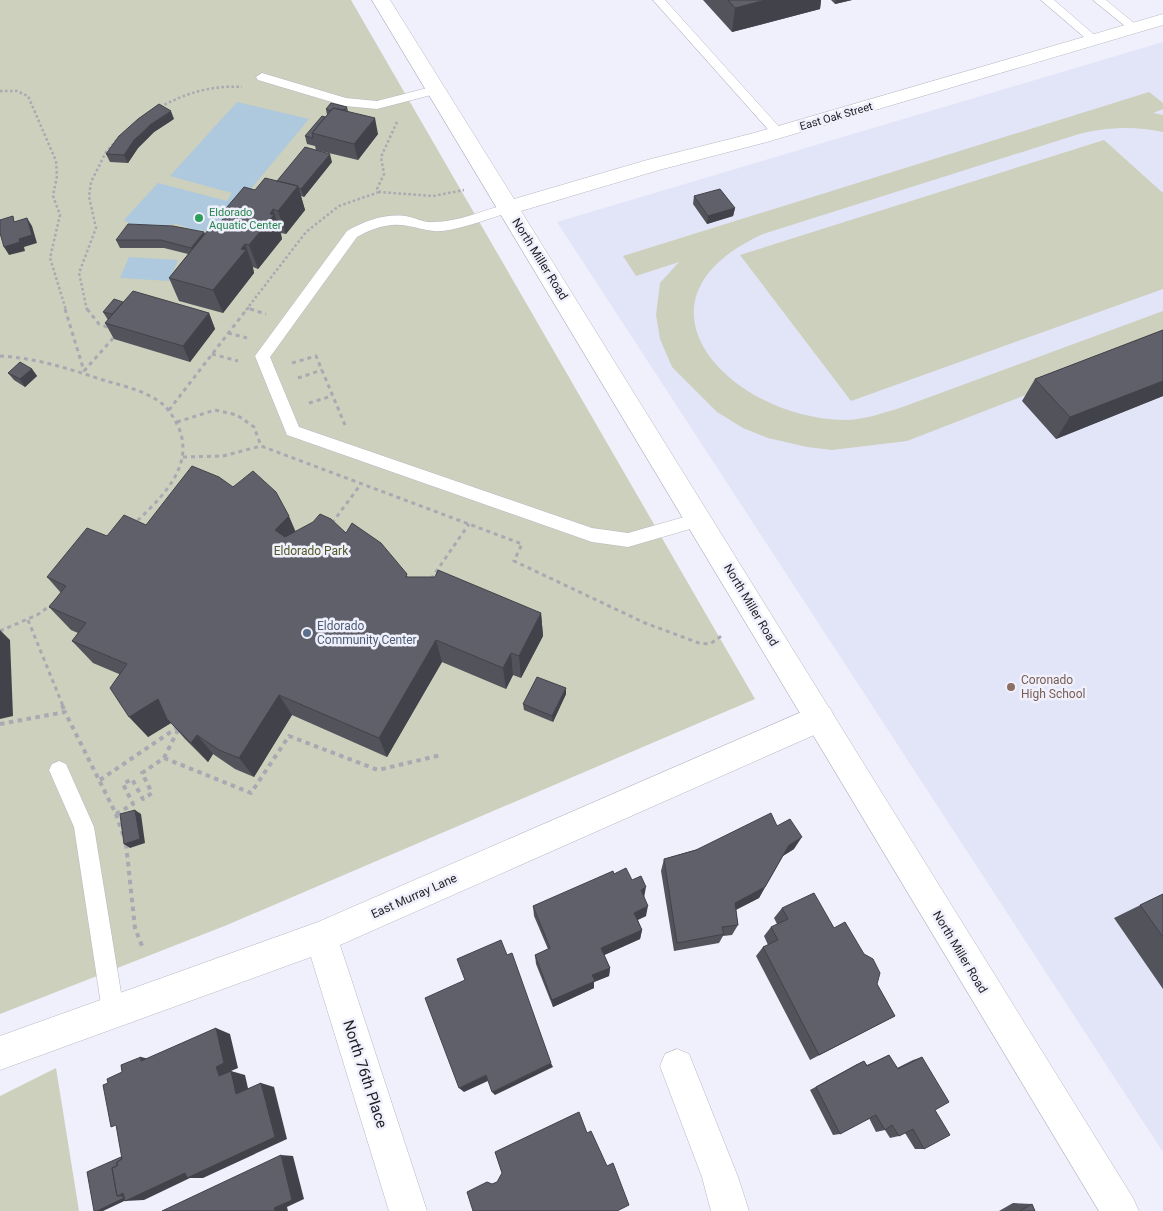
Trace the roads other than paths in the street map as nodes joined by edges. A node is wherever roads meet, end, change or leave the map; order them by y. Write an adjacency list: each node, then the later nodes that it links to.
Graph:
1 (381, 0): 9 (street, North Miller Road)
2 (659, 0): 10 (lane)
3 (1047, 0): 7 (lane)
4 (1099, 0): 6 (lane)
5 (1163, 19): 6 (street, East Oak Street)
6 (1134, 28): 7 (street, East Oak Street)
7 (1094, 40): 10 (street, East Oak Street)
8 (262, 77): 9 (lane)
9 (435, 90): 11 (street, North Miller Road)
10 (778, 133): 11 (street, East Oak Street)
11 (508, 208): 12 (street, North Miller Road); 12 (lane)
12 (698, 520): 13 (street, North Miller Road)
13 (820, 718): 15 (street, East Murray Lane); 21 (street, North Miller Road)
14 (59, 770): 16 (lane)
15 (321, 937): 16 (street, East Murray Lane); 19 (street, North 76th Place)
16 (113, 1011): 17 (street, East Murray Lane)
17 (0, 1053)
18 (677, 1066): 20 (street)
19 (408, 1211)
20 (730, 1211)
21 (1120, 1211)

